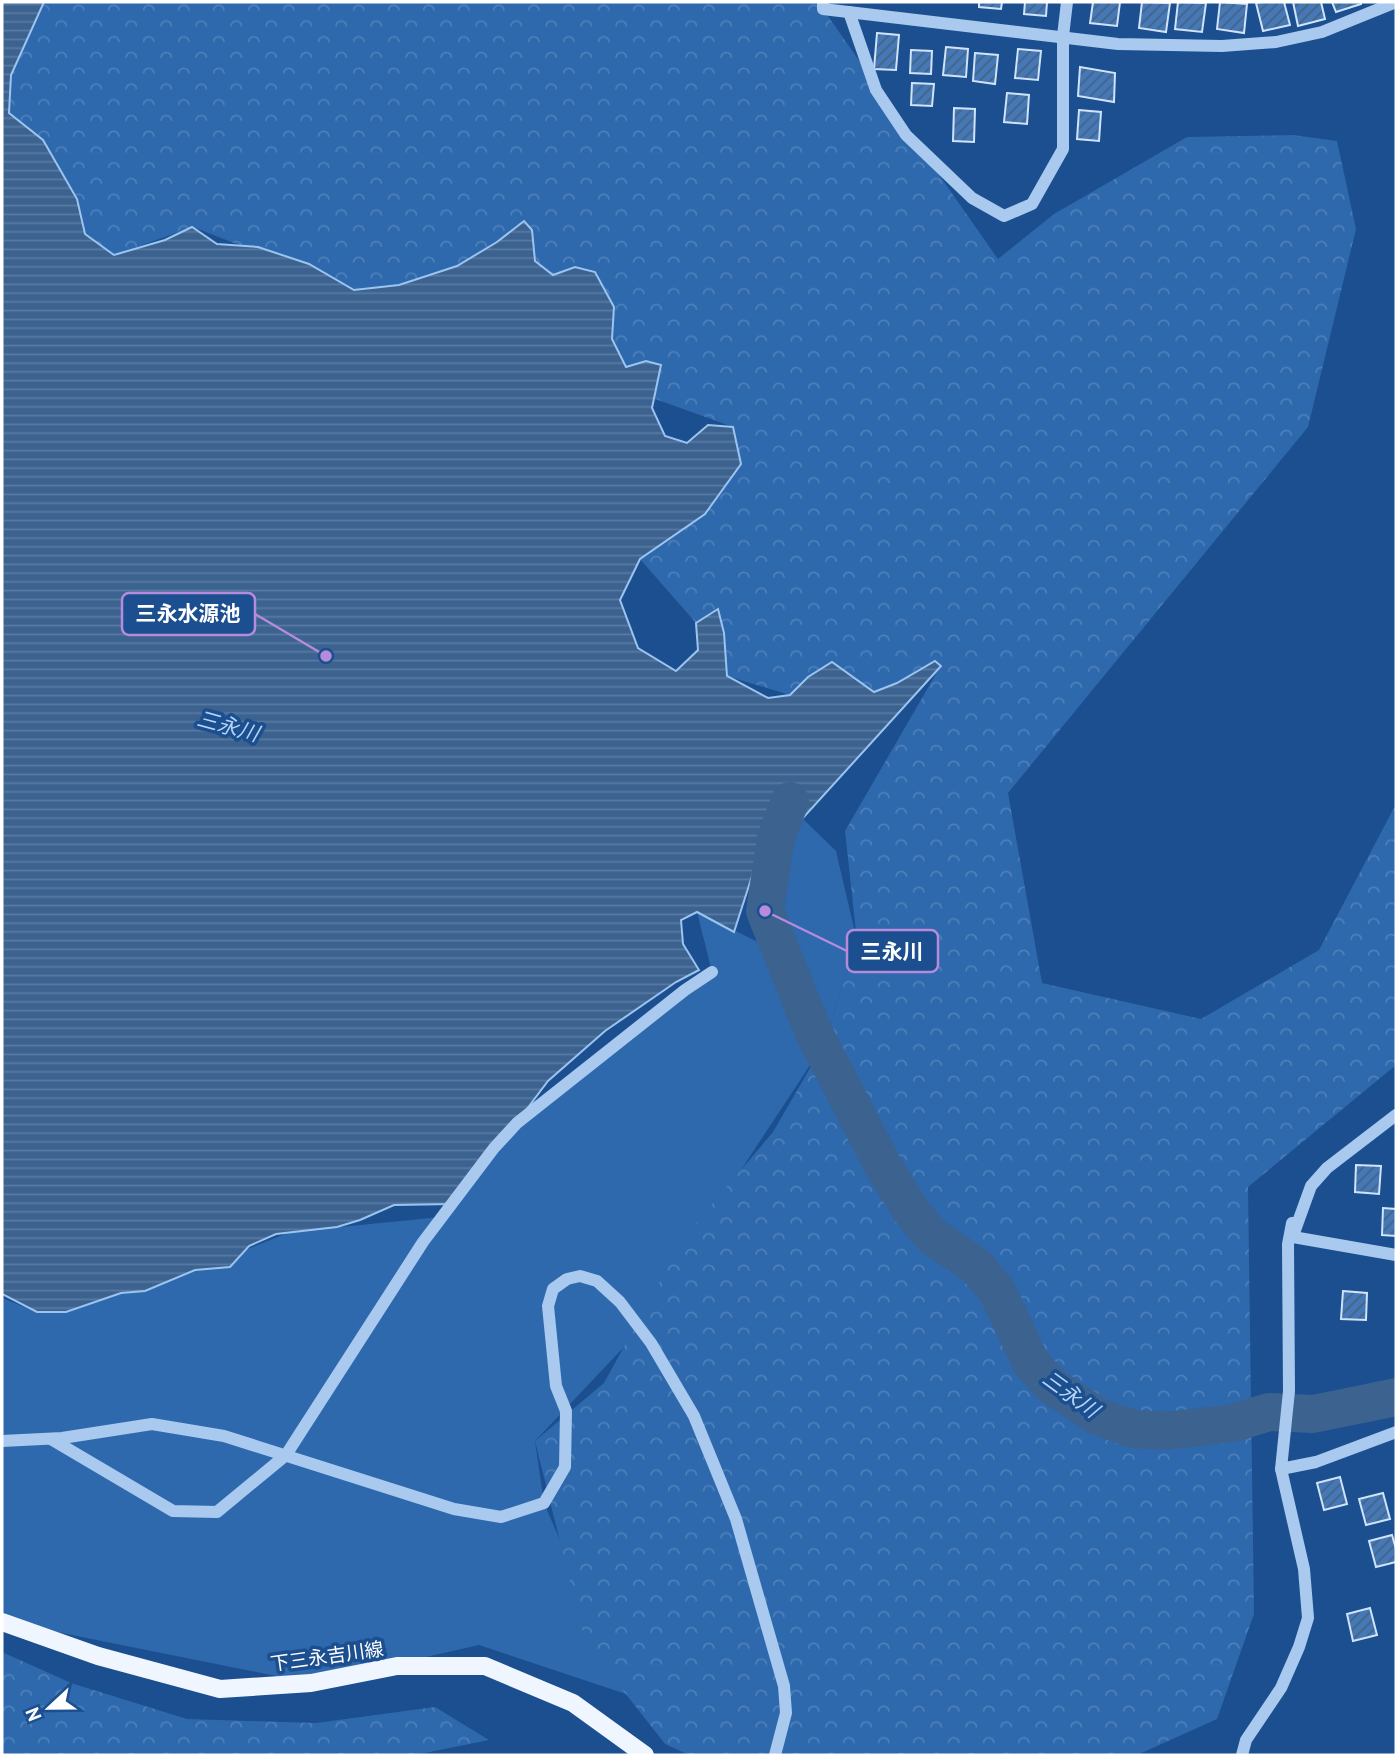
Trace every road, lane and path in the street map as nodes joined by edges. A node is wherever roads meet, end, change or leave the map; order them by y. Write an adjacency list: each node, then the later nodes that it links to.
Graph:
1 (822, 2): 4 (street)
2 (1067, 2): 5 (street)
3 (1396, 2): 5 (street)
4 (849, 12): 5 (street); 5 (street)
5 (1063, 36)
6 (712, 972): 13 (street)
7 (1396, 1115): 8 (street)
8 (1293, 1237): 9 (street); 14 (street)
9 (1396, 1255)
10 (1396, 1432): 14 (street)
11 (51, 1439): 12 (street); 13 (street); 13 (street)
12 (2, 1441)
13 (286, 1455): 17 (street)
14 (1281, 1469): 18 (street)
15 (2, 1622): 16 (main road, 下三永吉川線)
16 (645, 1755)
17 (775, 1755)
18 (1242, 1755)

